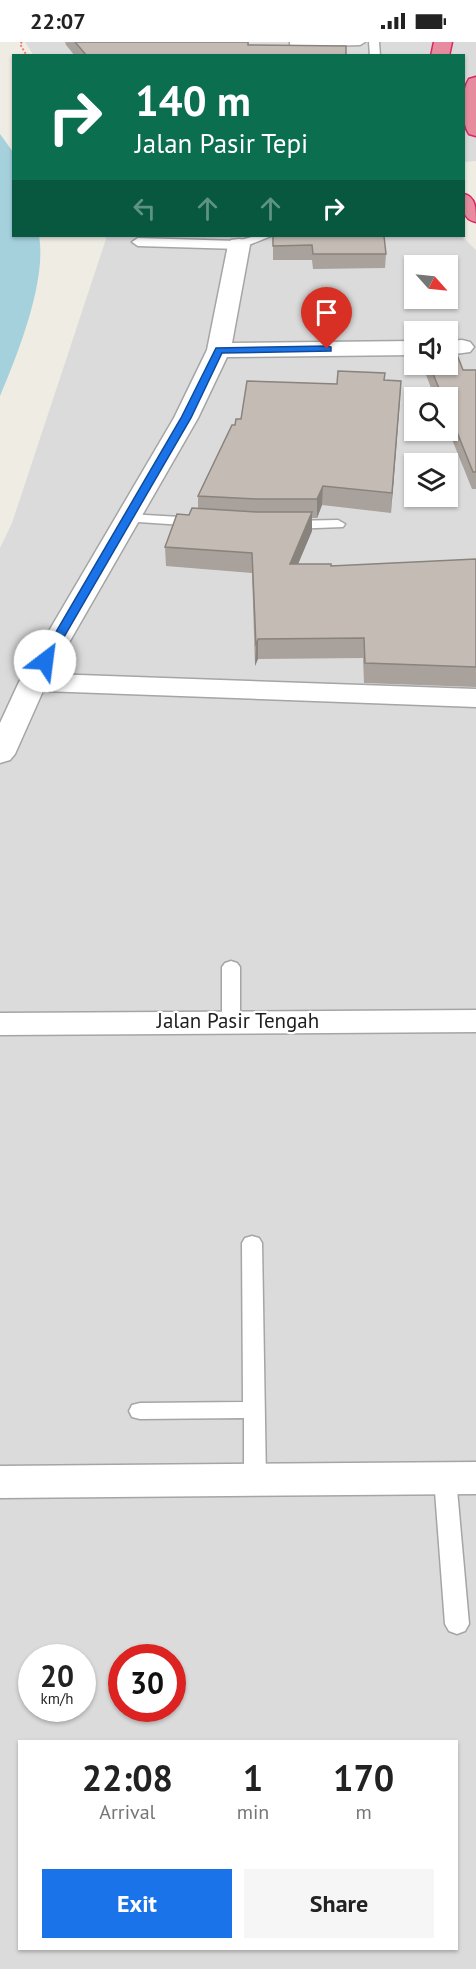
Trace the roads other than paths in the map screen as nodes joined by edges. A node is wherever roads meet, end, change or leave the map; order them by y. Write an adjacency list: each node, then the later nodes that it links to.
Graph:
1 (360, 42): 2 (lane)
2 (294, 44)
3 (476, 83): 4 (highway)
4 (476, 130)
5 (465, 201): 6 (highway)
6 (476, 216)
7 (260, 237): 9 (lane)
8 (138, 242): 9 (lane)
9 (239, 245): 11 (street)
10 (404, 348): 11 (street)
11 (219, 350): 12 (street)
12 (128, 518): 13 (lane); 16 (street)
13 (210, 523)
14 (338, 524): 15 (lane)
15 (280, 525)
16 (33, 682): 17 (street); 18 (street)
17 (476, 698)
18 (0, 754)
19 (231, 967): 20 (lane)
20 (231, 1021): 21 (street, Jalan Pasir Tengah); 22 (street, Jalan Pasir Tengah)
21 (476, 1021)
22 (0, 1024)
23 (252, 1243): 24 (lane)
24 (254, 1410): 25 (lane); 27 (lane)
25 (140, 1411)
26 (460, 1478): 27 (street); 29 (lane)
27 (255, 1480): 28 (street)
28 (0, 1482)
29 (457, 1624)

